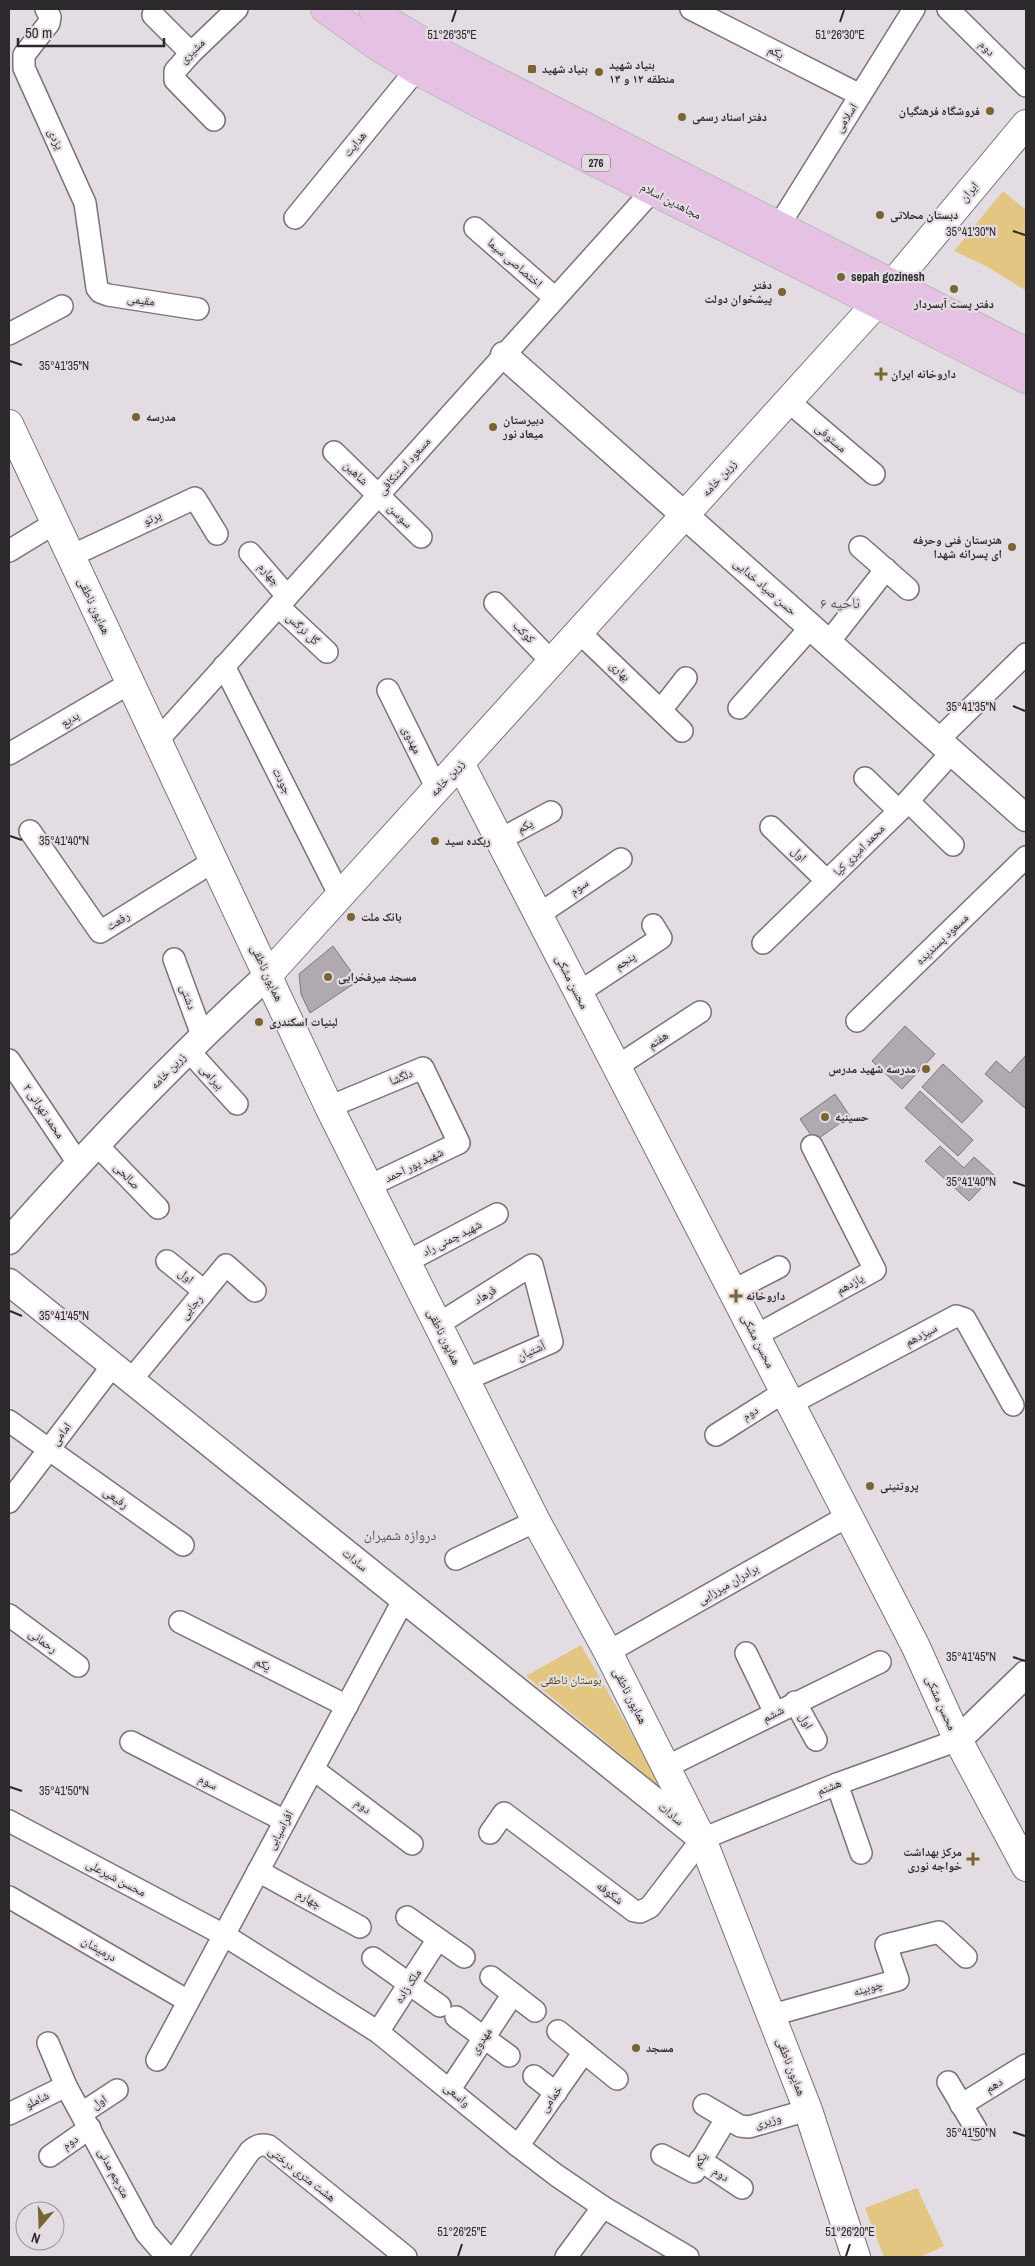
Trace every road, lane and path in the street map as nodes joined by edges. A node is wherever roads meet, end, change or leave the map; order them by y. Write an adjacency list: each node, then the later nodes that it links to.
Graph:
1 (46, 9): 19 (street, یزدی)
2 (237, 9): 9 (street, مشیری)
3 (325, 9): 10 (main road, مجاهدین اسلام / 276)
4 (373, 9): 17 (main road, 276)
5 (691, 9): 12 (street, یکم)
6 (914, 9): 12 (street, اسلامی)
7 (948, 9): 11 (street, دوم)
8 (153, 15): 9 (street)
9 (191, 52): 13 (street, مشیری)
10 (416, 70): 15 (main road, مجاهدین اسلام / 276); 16 (street, هدایت)
11 (1026, 86)
12 (860, 95): 17 (street, اسلامی)
13 (214, 120)
14 (1026, 124): 20 (main road, ایران)
15 (652, 191): 21 (street, مسعود استنکافی); 22 (main road, مجاهدین اسلام / 276)
16 (295, 218)
17 (778, 227): 20 (main road, 276)
18 (475, 228): 21 (street, اختصاصی سیما)
19 (94, 278): 24 (street, مقیمی)
20 (893, 283): 22 (main road, ایران); 26 (main road, 276)
21 (555, 298): 27 (street, مسعود استنکافی)
22 (875, 305): 28 (main road, مجاهدین اسلام / 276); 29 (main road, زرین خامه)
23 (62, 306): 25 (street)
24 (198, 309)
25 (9, 334)
26 (1026, 352)
27 (504, 355): 33 (street, مسعود استنکافی); 34 (street, حسن صیاد خدایی)
28 (1026, 379)
29 (788, 401): 32 (street, مستوفی); 34 (main road, زرین خامه)
30 (9, 424): 35 (main road, همایون ناطقی)
31 (334, 452): 33 (street, شاهین)
32 (874, 474)
33 (378, 495): 37 (street, سوسن); 44 (street, مسعود استنکافی)
34 (684, 515): 46 (main road, زرین خامه); 47 (street, حسن صیاد خدایی)
35 (55, 523): 39 (street); 41 (main road, همایون ناطقی)
36 (217, 534): 41 (street, پرتو)
37 (421, 537)
38 (860, 547): 42 (street)
39 (9, 551)
40 (250, 553): 44 (street, چهارم)
41 (70, 556): 53 (main road, همایون ناطقی)
42 (886, 569): 43 (street); 47 (street)
43 (908, 589)
44 (283, 601): 48 (street, گل نرگس); 51 (street, مسعود استنکافی)
45 (496, 603): 50 (street, کوکب)
46 (579, 632): 50 (main road, زرین خامه); 56 (street, بهاری)
47 (819, 635): 55 (street); 59 (street, حسن صیاد خدایی)
48 (327, 652)
49 (1026, 654): 59 (street, محمد امیری کیا)
50 (552, 662): 61 (main road, زرین خامه)
51 (224, 666): 58 (street, مسعود استنکافی); 75 (street, جودت)
52 (686, 678): 56 (street)
53 (130, 683): 58 (main road, همایون ناطقی); 60 (street, بدیع)
54 (388, 690): 63 (street, مهدوی)
55 (739, 708)
56 (660, 710): 57 (street, بهاری)
57 (682, 730)
58 (158, 740): 73 (main road, همایون ناطقی)
59 (945, 746): 64 (street, محمد امیری کیا); 66 (street, حسن صیاد خدایی)
60 (9, 754)
61 (460, 764): 63 (main road, زرین خامه); 69 (main road, محسن مشکی)
62 (865, 778): 64 (street)
63 (437, 789): 75 (main road, زرین خامه)
64 (903, 806): 70 (street); 74 (street, محمد امیری کیا)
65 (551, 812): 69 (street, یکم)
66 (1026, 818)
67 (771, 827): 74 (street, اول)
68 (30, 831): 73 (street, رفعت)
69 (499, 840): 76 (main road, محسن مشکی)
70 (953, 844)
71 (1026, 857): 83 (street, مسعود پسندیده)
72 (621, 859): 76 (street, سوم)
73 (214, 861): 80 (main road, همایون ناطقی)
74 (827, 881): 78 (street, محمد امیری کیا)
75 (340, 896): 80 (main road, زرین خامه)
76 (538, 915): 81 (main road, محسن مشکی)
77 (653, 924): 81 (street, پنجم)
78 (763, 943)
79 (174, 959): 84 (street, دشتی)
80 (268, 975): 84 (street, زرین خامه); 88 (main road, همایون ناطقی)
81 (578, 993): 86 (main road, محسن مشکی)
82 (700, 1012): 86 (street, هفتم)
83 (858, 1021)
84 (195, 1043): 87 (street, بیرامی); 90 (street, زرین خامه)
85 (9, 1060): 92 (street, محمد تهرانی ۲)
86 (616, 1067): 104 (main road, محسن مشکی)
87 (237, 1104)
88 (329, 1107): 89 (street, دلگشا); 93 (main road, همایون ناطقی)
89 (459, 1143): 93 (street, شهید پور احمد)
90 (96, 1144): 92 (street, زرین خامه); 94 (street, صالحی)
91 (812, 1146): 106 (street, یازدهم)
92 (78, 1163): 96 (street, زرین خامه)
93 (370, 1186): 98 (main road, همایون ناطقی)
94 (158, 1208)
95 (497, 1214): 98 (street, شهید چمنی راد)
96 (9, 1241)
97 (167, 1261): 103 (street, اول)
98 (408, 1261): 105 (main road, همایون ناطقی)
99 (532, 1265): 105 (street, فرهاد); 108 (street, آشتیان)
100 (779, 1267): 104 (street)
101 (9, 1282): 107 (street, سادات)
102 (254, 1290): 103 (street, رجایی)
103 (204, 1291): 107 (street, رجایی)
104 (732, 1291): 106 (main road, محسن مشکی)
105 (437, 1325): 108 (main road, همایون ناطقی)
106 (755, 1336): 109 (main road, محسن مشکی)
107 (122, 1372): 113 (street, امامی); 119 (street, سادات)
108 (465, 1380): 116 (main road, همایون ناطقی)
109 (787, 1398): 110 (street, سیزدهم); 112 (street, دوم); 115 (main road, محسن مشکی)
110 (1013, 1406)
111 (9, 1421): 113 (street)
112 (716, 1435)
113 (48, 1450): 114 (street, امامی); 117 (street, رفیعی)
114 (9, 1502)
115 (848, 1516): 122 (street, برادران میرزایی); 131 (main road, محسن مشکی)
116 (536, 1521): 118 (street); 122 (main road, همایون ناطقی)
117 (183, 1545)
118 (456, 1559)
119 (404, 1599): 128 (street, افراسیابی); 139 (street, سادات)
120 (9, 1615): 125 (street, رحمانی)
121 (180, 1622): 128 (street, یکم)
122 (608, 1652): 133 (main road, همایون ناطقی)
123 (746, 1654): 129 (street)
124 (880, 1662): 127 (street, ششم)
125 (78, 1666)
126 (1026, 1674): 131 (street)
127 (795, 1702): 129 (street, ششم); 130 (street, اول)
128 (346, 1706): 134 (street, افراسیابی)
129 (775, 1712): 133 (street, ششم)
130 (816, 1740)
131 (958, 1740): 135 (street, هشتم); 142 (main road, محسن مشکی)
132 (131, 1742): 137 (street, سوم)
133 (666, 1767): 139 (main road, همایون ناطقی)
134 (313, 1769): 137 (street, افراسیابی); 140 (street, دوم)
135 (837, 1784): 139 (street, هشتم); 141 (street)
136 (9, 1821): 147 (street, محسن شیرعلی)
137 (285, 1821): 143 (street, افراسیابی)
138 (490, 1833): 139 (street, شکوفه)
139 (702, 1839): 157 (main road, همایون ناطقی)
140 (412, 1844)
141 (861, 1852)
142 (1026, 1867)
143 (258, 1871): 146 (street, چهارم); 147 (street, افراسیابی)
144 (9, 1897): 155 (street, درمیشان)
145 (407, 1916): 148 (street)
146 (360, 1927)
147 (224, 1936): 155 (street, افراسیابی); 159 (street, واسعی)
148 (438, 1939): 149 (street); 153 (street, ملک زاده)
149 (464, 1957)
150 (373, 1958): 153 (street)
151 (966, 1958): 157 (street, چوبینه)
152 (491, 1977): 154 (street)
153 (410, 1984): 159 (street, ملک زاده); 160 (street)
154 (512, 1994): 156 (street); 160 (street, مهدوی)
155 (188, 2001): 164 (street, افراسیابی)
156 (535, 2011)
157 (772, 2015): 175 (main road, همایون ناطقی)
158 (558, 2031): 162 (street)
159 (378, 2032): 170 (street, واسعی)
160 (484, 2037): 163 (street); 170 (street, مهدوی)
161 (48, 2043): 169 (street, مترجم مدنی)
162 (584, 2052): 167 (street); 172 (street, خمامی)
163 (509, 2056)
164 (157, 2060)
165 (1026, 2065): 174 (street, دهم)
166 (534, 2076): 172 (street)
167 (617, 2079)
168 (948, 2082): 174 (street)
169 (66, 2086): 176 (street, شاملو); 178 (street, مترجم مدنی)
170 (450, 2089): 180 (street, واسعی)
171 (117, 2090): 178 (street, اول)
172 (556, 2093): 180 (street, خمامی)
173 (704, 2105): 177 (street, وزیری)
174 (961, 2105): 179 (street)
175 (808, 2110): 177 (street, وزیری); 191 (main road, همایون ناطقی)
176 (9, 2114)
177 (726, 2119): 183 (street, یکم)
178 (86, 2120): 182 (street, دوم); 186 (street, مترجم مدنی)
179 (976, 2129)
180 (518, 2146): 185 (street, واسعی)
181 (662, 2155): 183 (street, یکم)
182 (50, 2156)
183 (700, 2160): 184 (street, دوم)
184 (742, 2188)
185 (603, 2207): 189 (street); 190 (street, واسعی)
186 (167, 2257)
187 (176, 2257): 188 (street, هشت متری درختی)
188 (406, 2257)
189 (566, 2257)
190 (688, 2257)
191 (856, 2257)

